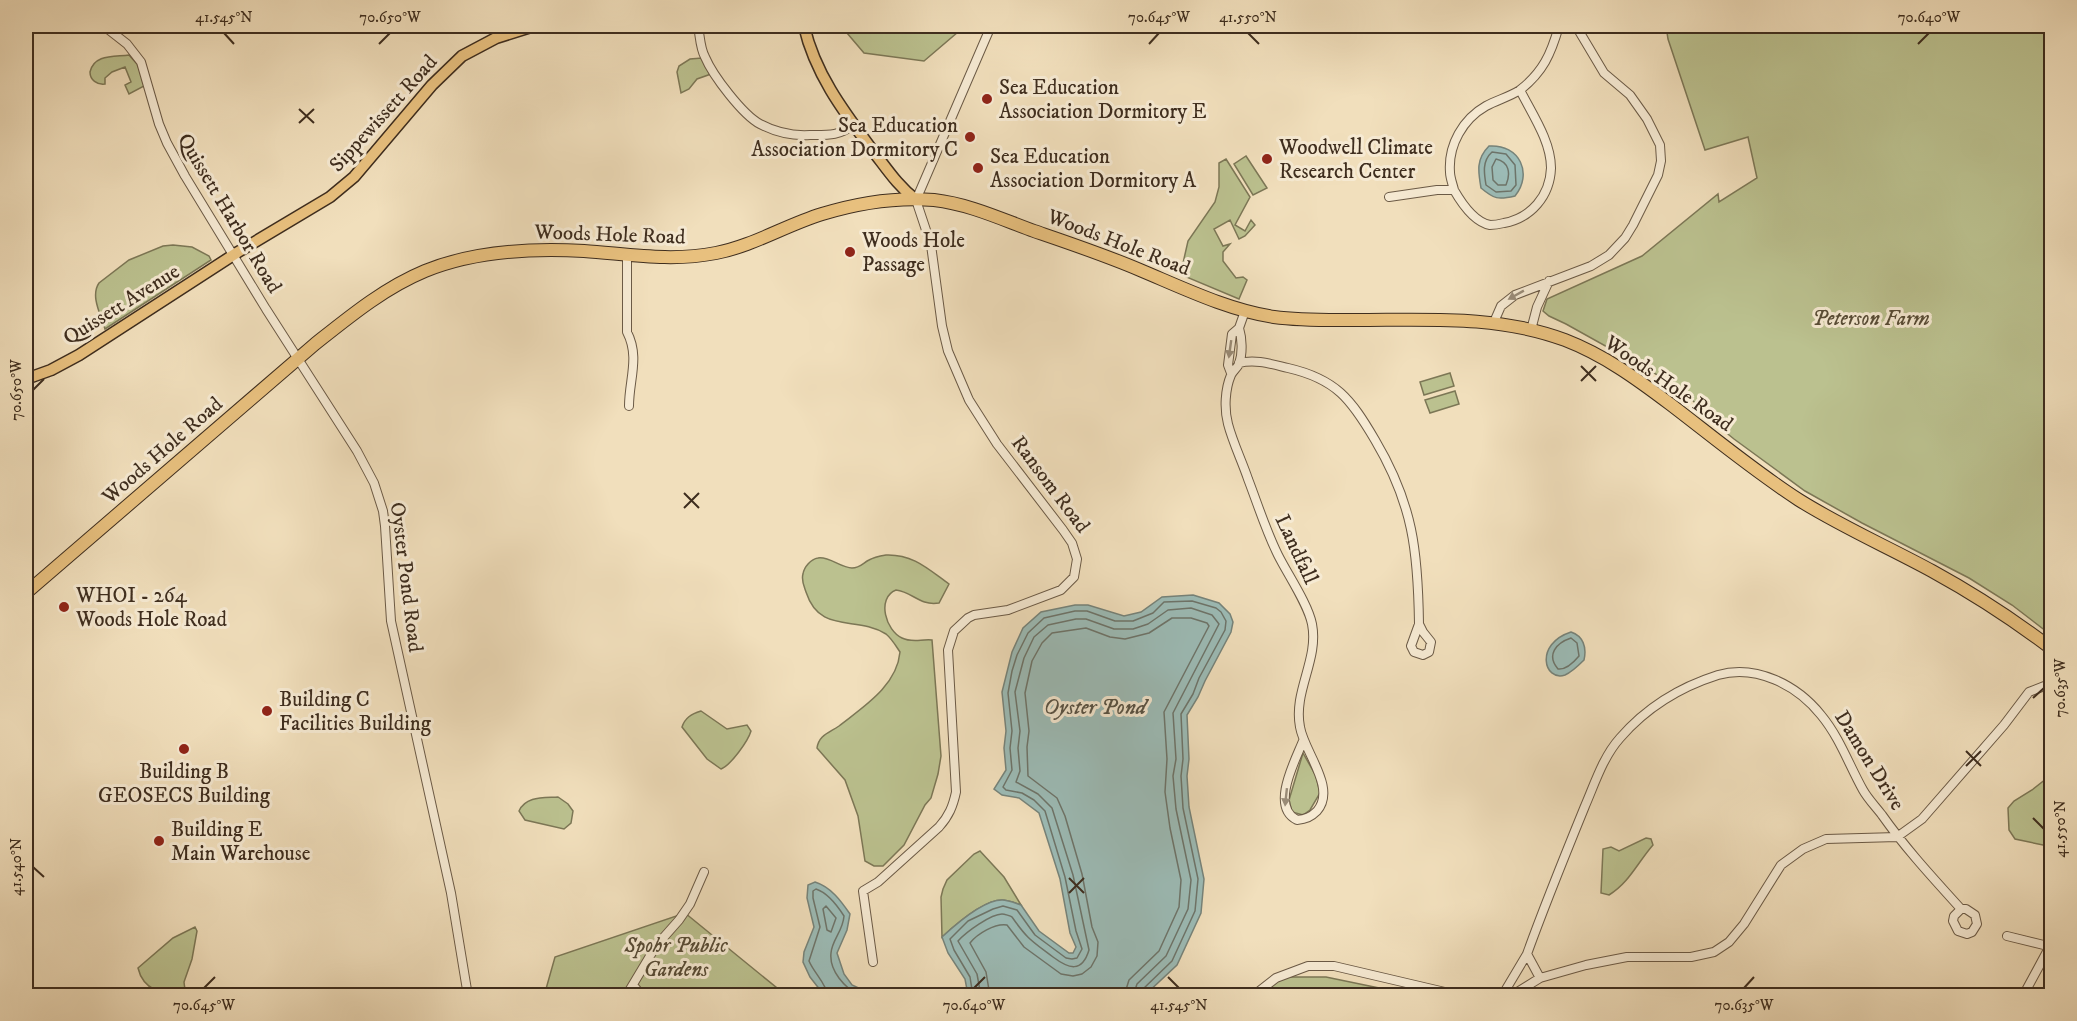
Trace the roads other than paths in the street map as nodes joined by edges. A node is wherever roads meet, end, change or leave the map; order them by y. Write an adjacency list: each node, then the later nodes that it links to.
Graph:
1 (104, 26): 13 (street, Quissett Harbor Road)
2 (534, 26): 13 (main road, Sippewissett Road)
3 (698, 26): 9 (street)
4 (804, 26): 9 (main road, Ransom Road)
5 (992, 26): 12 (street)
6 (1559, 26): 8 (street)
7 (1576, 26): 15 (street)
8 (1520, 90): 10 (street); 10 (street)
9 (854, 125): 12 (main road, Ransom Road)
10 (1454, 190): 11 (street)
11 (1389, 197)
12 (916, 201): 14 (highway, Woods Hole Road); 16 (highway, Woods Hole Road); 37 (street, Ransom Road)
13 (233, 255): 20 (street, Quissett Harbor Road); 24 (main road, Quissett Avenue)
14 (627, 256): 20 (highway, Woods Hole Road); 25 (street)
15 (1549, 281): 17 (street, one-way to 17); 19 (street)
16 (1245, 311): 17 (highway, Woods Hole Road); 18 (street, Landfall)
17 (1494, 322): 19 (highway, Woods Hole Road)
18 (1239, 328): 21 (street, Landfall); 23 (street, Landfall, one-way to 23)
19 (1531, 330): 28 (highway, Woods Hole Road)
20 (298, 358): 26 (highway, Woods Hole Road); 40 (street, Oyster Pond Road)
21 (1239, 363): 23 (street, Landfall); 27 (street)
22 (26, 365): 24 (street)
23 (1231, 373): 30 (street, Landfall)
24 (26, 379)
25 (629, 406)
26 (26, 594)
27 (1419, 624)
28 (2052, 649)
29 (2052, 683): 31 (street)
30 (1303, 741): 30 (street, Landfall, one-way to 30)
31 (1898, 837): 33 (street, Damon Drive); 36 (street, Damon Drive); 38 (street)
32 (704, 872): 39 (street)
33 (1961, 909)
34 (2007, 936): 35 (street)
35 (2051, 946): 47 (street)
36 (1527, 954): 38 (street); 45 (street, Damon Drive)
37 (873, 962)
38 (1540, 978): 46 (street)
39 (633, 985): 41 (street); 42 (street)
40 (468, 996)
41 (626, 996)
42 (642, 996)
43 (1253, 996): 44 (street)
44 (1462, 996)
45 (1502, 996)
46 (1511, 996)
47 (2023, 996)

